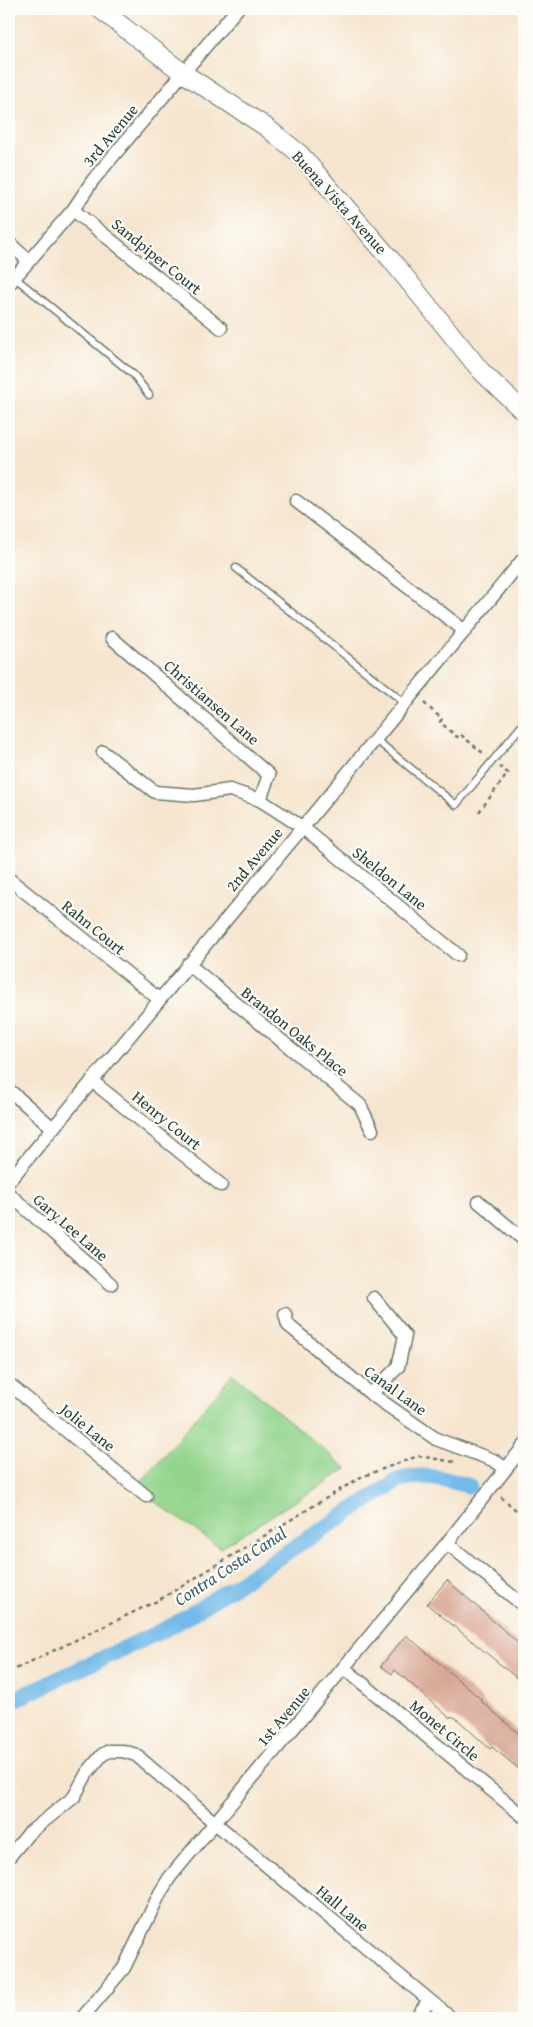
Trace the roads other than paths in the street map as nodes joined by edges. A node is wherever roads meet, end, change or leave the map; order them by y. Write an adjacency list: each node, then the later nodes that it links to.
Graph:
1 (100, 9): 3 (street, Buena Vista Avenue)
2 (237, 9): 3 (street, 3rd Avenue)
3 (183, 73): 4 (street, 3rd Avenue); 10 (street, Buena Vista Avenue)
4 (73, 210): 6 (street, 3rd Avenue); 8 (street, Sandpiper Court)
5 (9, 244): 6 (street)
6 (28, 260): 7 (street, 3rd Avenue)
7 (12, 280): 9 (lane)
8 (221, 328)
9 (149, 395)
10 (524, 412)
11 (296, 501): 14 (street)
12 (524, 558): 14 (street, 2nd Avenue)
13 (236, 568): 16 (lane)
14 (465, 631): 16 (street, 2nd Avenue)
15 (112, 638): 20 (street, Christiansen Lane)
16 (406, 704): 18 (street, 2nd Avenue)
17 (523, 724): 18 (lane)
18 (375, 739): 21 (street, 2nd Avenue)
19 (103, 752): 20 (street, Sheldon Lane)
20 (260, 800): 21 (street, Sheldon Lane)
21 (302, 826): 23 (street, Sheldon Lane); 24 (street, 2nd Avenue)
22 (9, 879): 25 (street, Rahn Court)
23 (458, 955)
24 (188, 964): 25 (street, 2nd Avenue); 29 (street, Brandon Oaks Place)
25 (159, 999): 26 (street, 2nd Avenue)
26 (92, 1081): 28 (street, 2nd Avenue); 31 (street, Henry Court)
27 (9, 1090): 28 (street)
28 (53, 1128): 30 (street, 2nd Avenue)
29 (372, 1130)
30 (9, 1181)
31 (221, 1185)
32 (9, 1194): 35 (street, Gary Lee Lane)
33 (479, 1202): 34 (street)
34 (524, 1240)
35 (111, 1284)
36 (374, 1298): 39 (street)
37 (285, 1314): 39 (street, Canal Lane)
38 (9, 1384): 42 (street, Jolie Lane)
39 (371, 1394): 41 (street, Canal Lane)
40 (524, 1446): 41 (street, 1st Avenue)
41 (505, 1468): 43 (street, 1st Avenue)
42 (146, 1496)
43 (447, 1544): 44 (street); 45 (street, 1st Avenue)
44 (524, 1606)
45 (344, 1668): 46 (street, Monet Circle); 47 (street, 1st Avenue)
46 (524, 1817)
47 (215, 1823): 48 (street, Hall Lane); 49 (street, Hall Lane); 50 (street, 1st Avenue)
48 (9, 1857)
49 (429, 2001): 51 (street); 52 (street, Hall Lane)
50 (82, 2018)
51 (415, 2018)
52 (450, 2018)

